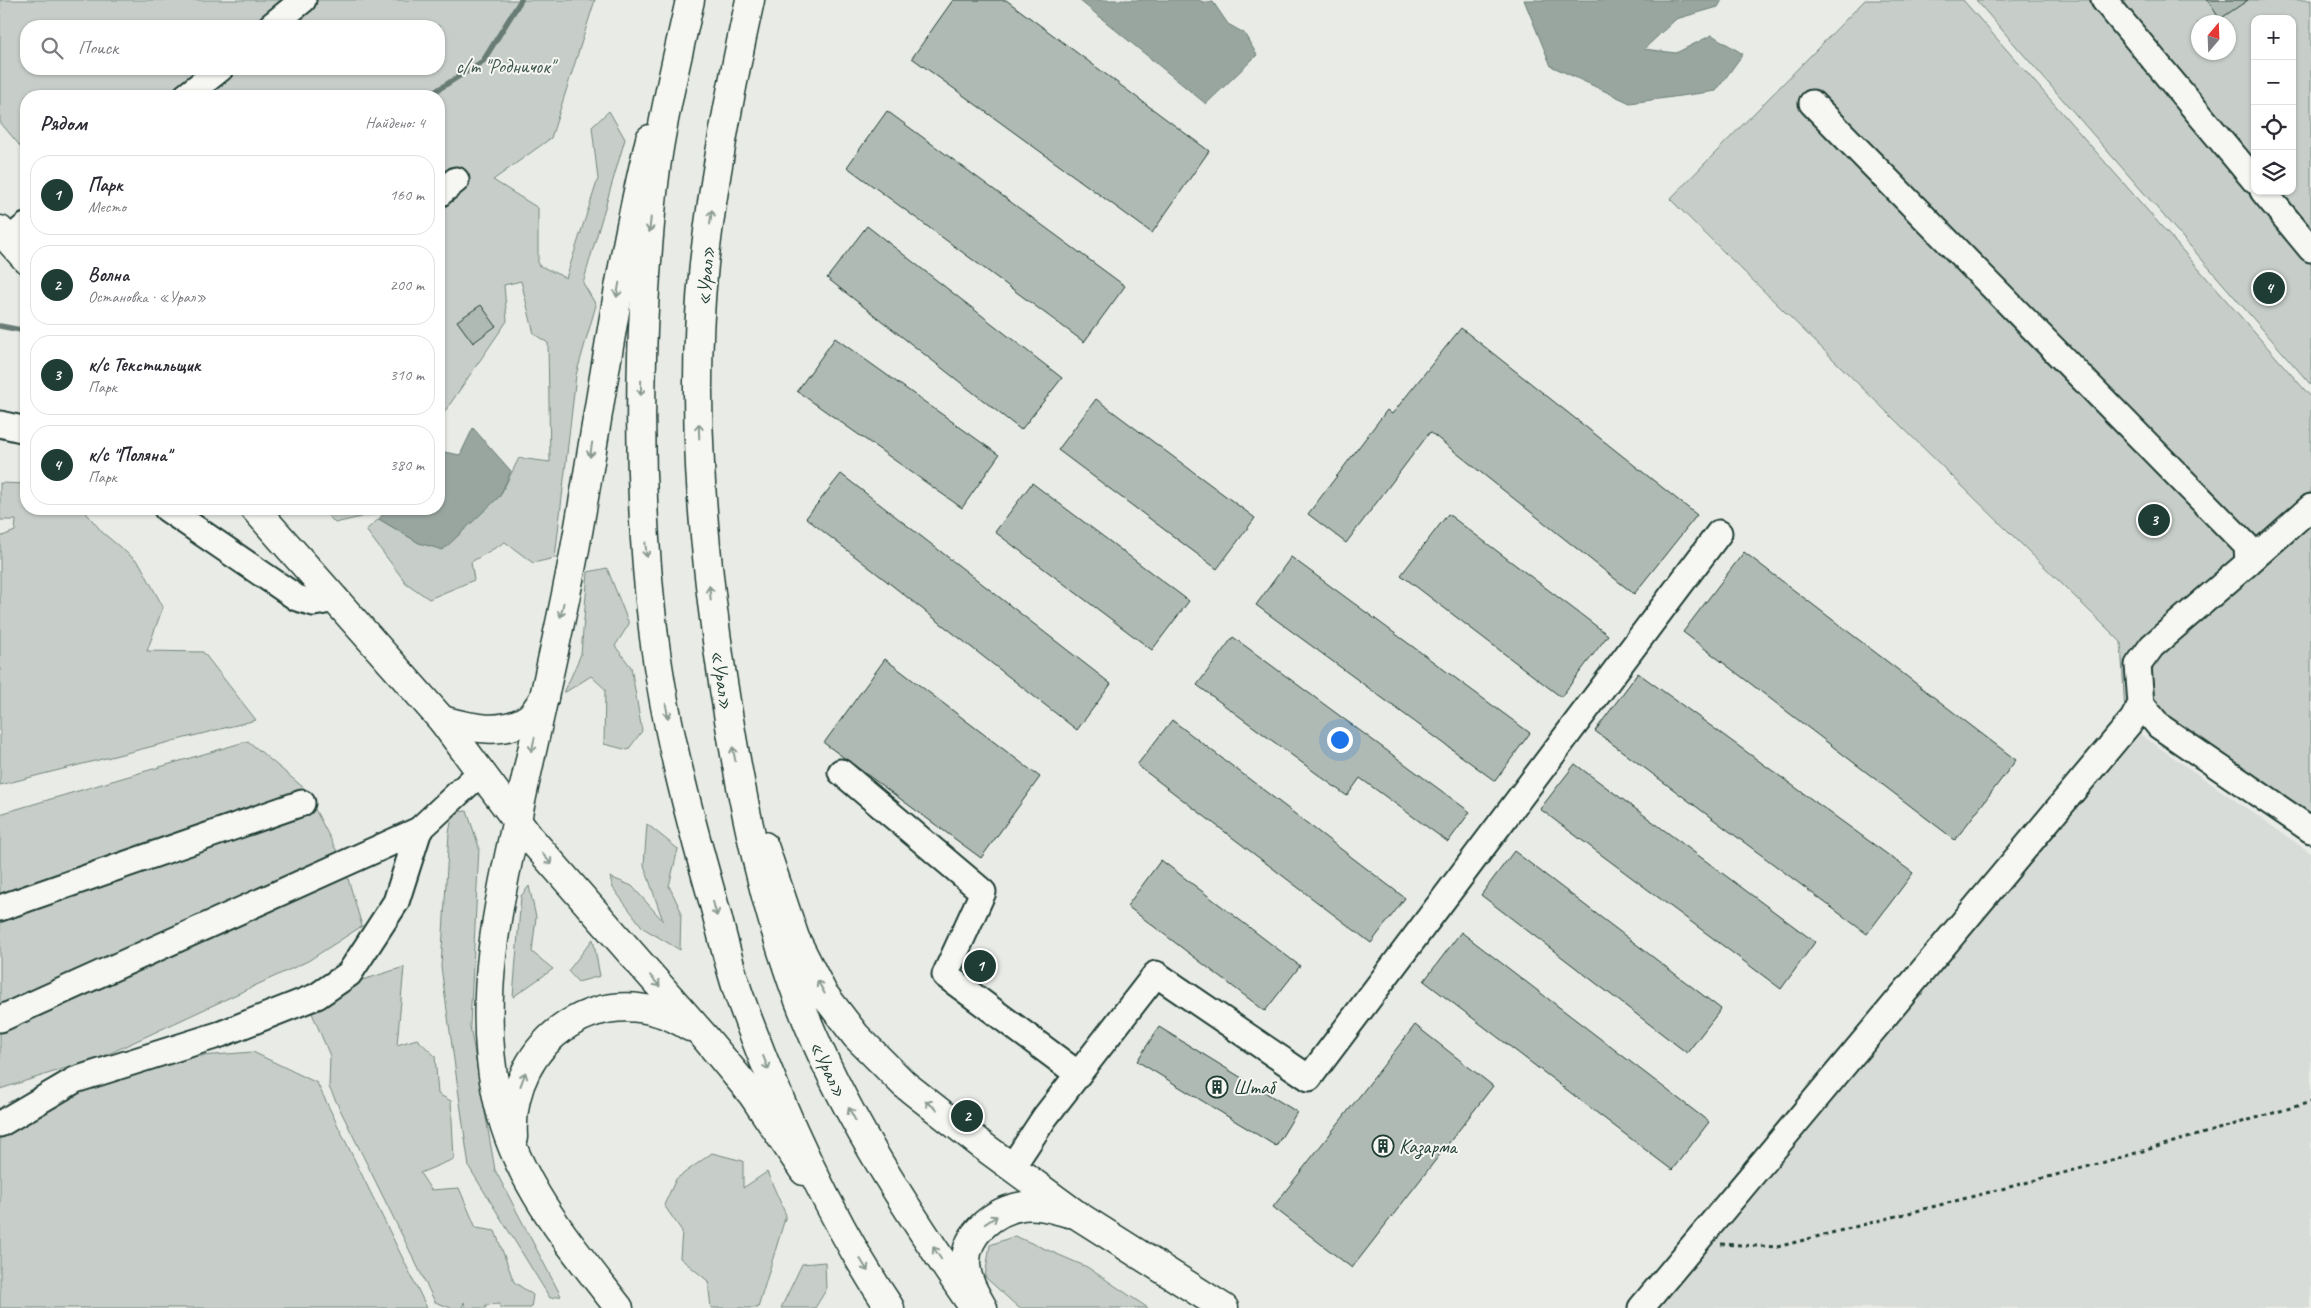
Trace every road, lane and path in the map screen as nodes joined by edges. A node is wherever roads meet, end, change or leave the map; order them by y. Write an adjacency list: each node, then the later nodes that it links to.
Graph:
1 (304, 0): 5 (lane)
2 (690, 0): 6 (main road)
3 (750, 0): 26 (main road, «Урал», one-way to 3)
4 (2104, 0): 10 (lane)
5 (279, 20)
6 (681, 39): 21 (main road, one-way to 21); 40 (main road, one-way to 40)
7 (212, 75): 8 (lane)
8 (194, 90)
9 (1812, 103): 19 (lane)
10 (2251, 176)
11 (2266, 195): 12 (lane)
12 (2311, 248)
13 (0, 424): 14 (lane)
14 (20, 427)
15 (2311, 507): 19 (lane)
16 (176, 515): 20 (lane)
17 (259, 515): 20 (main road)
18 (1719, 533): 34 (lane)
19 (2248, 563): 22 (lane)
20 (336, 599): 23 (main road)
21 (544, 698): 23 (main road); 28 (main road, one-way to 28)
22 (2141, 704): 30 (lane); 41 (lane)
23 (442, 720): 24 (main road)
24 (481, 772): 28 (main road); 29 (lane)
25 (841, 772): 34 (lane)
26 (744, 802): 38 (main road, one-way to 26); 44 (main road, «Урал», one-way to 26)
27 (302, 803): 31 (lane)
28 (516, 821): 33 (main road, one-way to 33); 37 (main road)
29 (419, 830): 32 (lane); 36 (lane)
30 (2311, 830)
31 (0, 908)
32 (0, 1019)
33 (703, 1035): 37 (main road, one-way to 33); 40 (main road)
34 (1078, 1074): 38 (lane)
35 (2311, 1102): 41 (path)
36 (0, 1124)
37 (517, 1160): 42 (main road)
38 (1012, 1167): 39 (main road)
39 (1077, 1215): 45 (main road, one-way to 39); 46 (main road)
40 (839, 1223): 43 (main road, one-way to 43)
41 (1695, 1243): 47 (lane)
42 (619, 1308)
43 (890, 1308)
44 (974, 1308)
45 (982, 1308)
46 (1224, 1308)
47 (1641, 1308)

